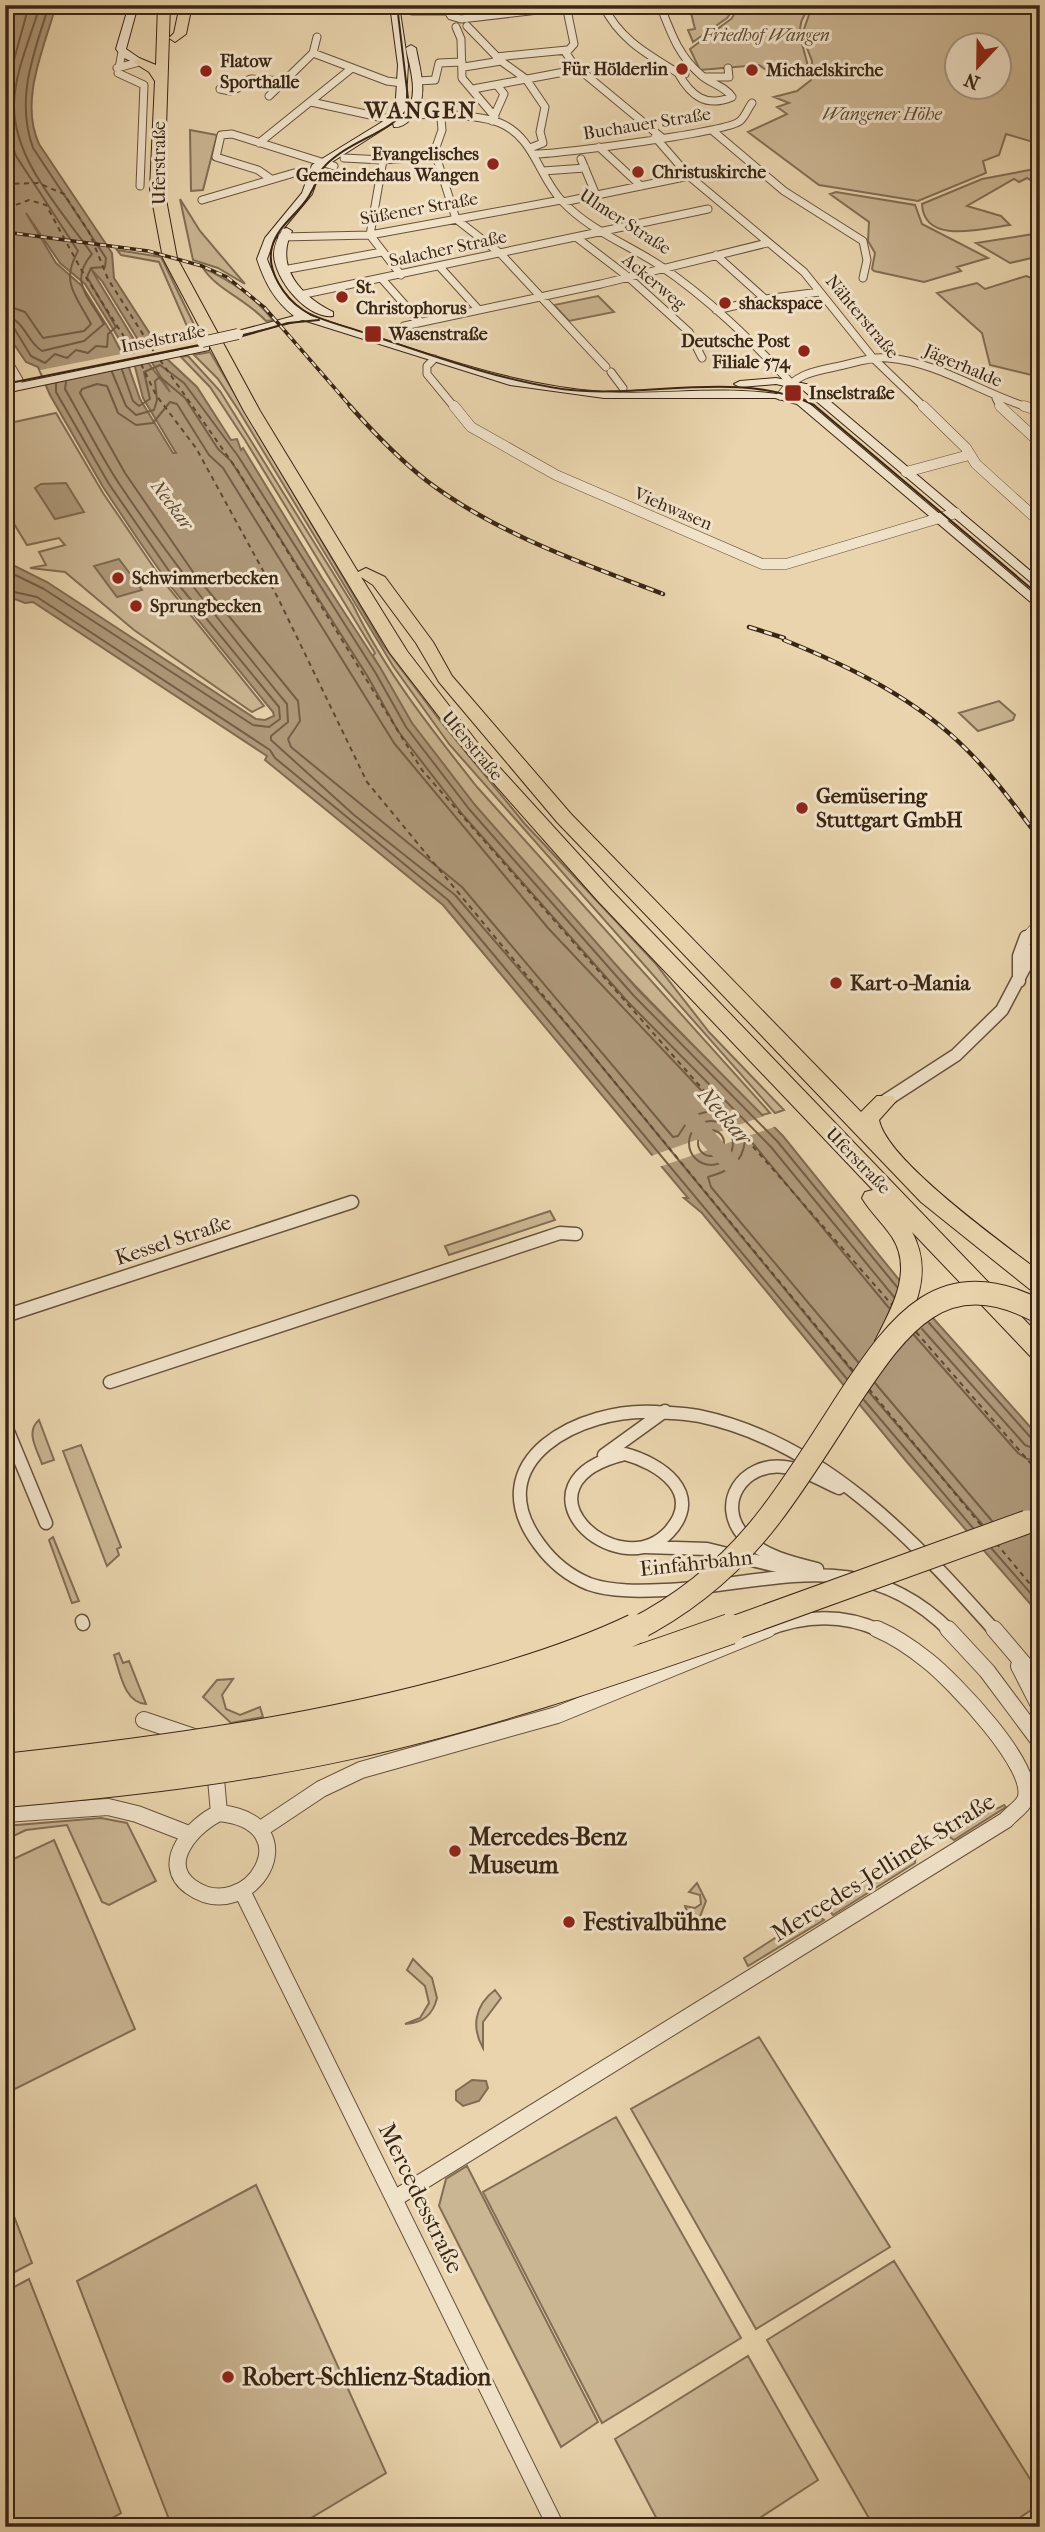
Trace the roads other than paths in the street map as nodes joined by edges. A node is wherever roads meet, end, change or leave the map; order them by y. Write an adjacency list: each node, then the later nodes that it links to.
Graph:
1 (134, 5): 17 (street)
2 (164, 5): 30 (highway, Uferstraße)
3 (174, 5): 14 (highway, Uferstraße)
4 (186, 5): 14 (highway)
5 (394, 5): 33 (street)
6 (603, 5): 27 (street)
7 (660, 5): 26 (street)
8 (568, 6): 11 (street); 16 (street)
9 (408, 8): 10 (street); 32 (street)
10 (446, 8): 11 (street)
11 (532, 8)
12 (467, 26): 19 (street)
13 (456, 27): 21 (street)
14 (175, 37): 112 (highway, Uferstraße)
15 (317, 37): 18 (street)
16 (567, 50): 19 (street); 25 (street)
17 (122, 52): 20 (street); 22 (street)
18 (313, 52): 23 (street); 31 (street)
19 (498, 59): 21 (street); 29 (street)
20 (139, 62): 22 (street); 30 (highway)
21 (463, 64): 32 (street); 36 (street)
22 (117, 68): 61 (street)
23 (352, 68): 33 (street); 38 (street)
24 (728, 68): 28 (street)
25 (575, 70): 29 (street); 46 (street, Nähterstraße)
26 (694, 70): 27 (street); 28 (street)
27 (678, 73): 28 (street)
28 (703, 77)
29 (526, 79): 35 (street); 49 (street)
30 (161, 80): 117 (highway, Uferstraße)
31 (285, 81): 34 (street); 37 (street)
32 (418, 81): 41 (street)
33 (402, 82): 40 (street)
34 (235, 85)
35 (497, 85): 36 (street); 43 (street)
36 (474, 89): 43 (street)
37 (269, 96)
38 (311, 102): 40 (street, Ulmer Straße); 47 (street)
39 (752, 103): 44 (street, Buchauer Straße)
40 (398, 114): 41 (street, Ulmer Straße); 54 (street)
41 (414, 114): 42 (street, Ulmer Straße); 51 (street)
42 (441, 118): 43 (street, Ulmer Straße); 50 (street)
43 (494, 119): 49 (street, Ulmer Straße)
44 (713, 131): 46 (street, Buchauer Straße); 81 (street)
45 (226, 133): 47 (street); 60 (street)
46 (658, 137): 48 (street, Buchauer Straße); 59 (street, Nähterstraße)
47 (259, 143): 54 (street)
48 (599, 147): 49 (street, Buchauer Straße); 62 (street)
49 (533, 151): 57 (street, Ulmer Straße)
50 (434, 152): 53 (street); 67 (street)
51 (344, 159): 53 (street); 55 (street)
52 (582, 159): 56 (street)
53 (383, 160): 69 (street)
54 (322, 163): 55 (street); 58 (street)
55 (334, 166): 70 (street)
56 (585, 168): 57 (street); 63 (street)
57 (542, 171): 65 (street, Ulmer Straße)
58 (312, 173): 60 (street); 87 (street)
59 (689, 176): 62 (street, Süßener Straße); 72 (street, Nähterstraße)
60 (271, 179): 64 (street)
61 (140, 186)
62 (642, 186): 63 (street, Süßener Straße)
63 (596, 195): 65 (street, Süßener Straße)
64 (202, 200)
65 (562, 201): 67 (street, Süßener Straße); 68 (street, Ulmer Straße)
66 (708, 209): 68 (street, Salacher Straße)
67 (456, 219): 69 (street, Süßener Straße); 74 (street)
68 (602, 231): 71 (street, Salacher Straße); 77 (street, Ulmer Straße)
69 (370, 235): 70 (street, Süßener Straße); 73 (street)
70 (282, 237): 78 (street)
71 (576, 237): 74 (street, Salacher Straße); 80 (street, Ackerweg)
72 (766, 243): 75 (street); 83 (street, Nähterstraße)
73 (382, 252): 78 (street); 79 (street)
74 (501, 254): 76 (street, Salacher Straße); 85 (street)
75 (716, 255): 77 (street); 86 (street)
76 (440, 267): 79 (street, Salacher Straße); 88 (street)
77 (662, 267): 80 (street); 89 (street, Ulmer Straße)
78 (283, 270): 84 (street)
79 (401, 275): 82 (street, Salacher Straße)
80 (627, 276): 85 (street); 97 (street, Ackerweg)
81 (863, 278)
82 (382, 279): 84 (street, Salacher Straße); 92 (street)
83 (820, 292): 86 (street); 98 (street, Nähterstraße)
84 (300, 295): 90 (street)
85 (541, 296): 88 (street); 102 (street)
86 (765, 299): 89 (street)
87 (285, 302): 90 (street); 91 (street)
88 (478, 309): 92 (street)
89 (716, 310): 100 (street, Ulmer Straße)
90 (305, 317): 91 (street, Inselstraße); 93 (street, Inselstraße); 93 (street); 95 (street, Inselstraße)
91 (276, 322): 95 (street, Inselstraße)
92 (420, 322): 94 (street)
93 (334, 324): 99 (street, Inselstraße); 102 (street, Inselstraße)
94 (404, 326)
95 (239, 338): 101 (street, Inselstraße)
96 (5, 356): 101 (street)
97 (702, 358)
98 (873, 358): 100 (street, Jägerhalde); 104 (street, Jägerhalde); 107 (street, Nähterstraße)
99 (434, 359): 103 (street, Inselstraße); 110 (street, Viehwasen)
100 (793, 380): 102 (street, Inselstraße); 103 (street); 108 (street)
101 (11, 384)
102 (623, 388)
103 (780, 396): 110 (street)
104 (996, 398): 105 (street, Jägerhalde); 106 (street)
105 (1040, 411)
106 (1040, 443)
107 (970, 455): 108 (street); 111 (street, Nähterstraße)
108 (906, 472): 109 (street)
109 (956, 513): 110 (street, Viehwasen); 113 (street)
110 (941, 518): 114 (street)
111 (1040, 522)
112 (366, 573): 119 (highway); 127 (highway, Uferstraße)
113 (1040, 586)
114 (1040, 606)
115 (1040, 922): 118 (street)
116 (1040, 938): 118 (street)
117 (684, 979): 128 (highway); 129 (highway, Uferstraße)
118 (1019, 981): 120 (street)
119 (828, 1093): 120 (highway); 121 (highway)
120 (886, 1101): 121 (highway)
121 (887, 1154): 124 (highway)
122 (352, 1202): 126 (street, Kessel Straße)
123 (576, 1234): 130 (street)
124 (1040, 1285)
125 (1040, 1312): 128 (highway, bridge)
126 (5, 1316)
127 (1040, 1329)
128 (882, 1350): 145 (highway, bridge)
129 (1040, 1351)
130 (110, 1382)
131 (665, 1411): 133 (street); 134 (street, Einfahrbahn); 138 (street, Einfahrbahn)
132 (5, 1424): 136 (street)
133 (586, 1467): 137 (street); 137 (street)
134 (858, 1496): 139 (street, Einfahrbahn); 140 (street, Einfahrbahn)
135 (1035, 1519): 146 (highway, bridge)
136 (46, 1523)
137 (631, 1547): 138 (street, Einfahrbahn)
138 (821, 1573): 139 (street, Einfahrbahn)
139 (841, 1575): 144 (street, Einfahrbahn)
140 (1009, 1647): 141 (street, Einfahrbahn); 142 (street, Einfahrbahn)
141 (1040, 1683)
142 (1040, 1707)
143 (144, 1720): 147 (street)
144 (1040, 1742)
145 (5, 1769)
146 (5, 1792)
147 (219, 1813): 149 (street); 150 (street)
148 (5, 1814): 150 (street)
149 (261, 1829): 151 (street); 152 (street, Mercedes-Jellinek-Straße)
150 (186, 1833): 151 (street)
151 (242, 1891): 152 (street, Mercedesstraße)
152 (394, 2199): 153 (street, Mercedesstraße)
153 (556, 2527)

